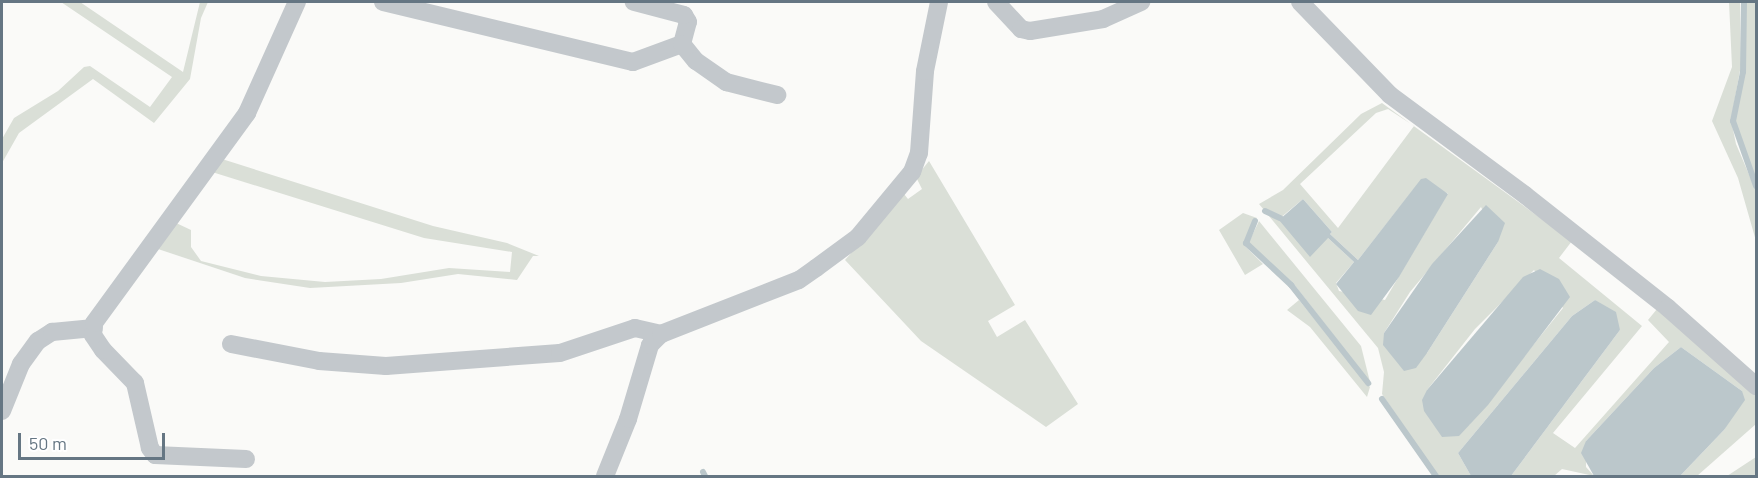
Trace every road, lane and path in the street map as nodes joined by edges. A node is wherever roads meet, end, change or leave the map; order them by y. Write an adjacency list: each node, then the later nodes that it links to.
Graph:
1 (297, 2): 10 (street)
2 (383, 2): 8 (street)
3 (634, 2): 8 (street)
4 (939, 2): 11 (street)
5 (996, 2): 6 (street)
6 (1141, 2)
7 (1300, 2): 13 (street)
8 (682, 44): 9 (street)
9 (777, 94)
10 (94, 328): 14 (street); 15 (street)
11 (661, 333): 12 (street); 16 (street)
12 (231, 344)
13 (1756, 386)
14 (2, 411)
15 (246, 459)
16 (605, 477)

